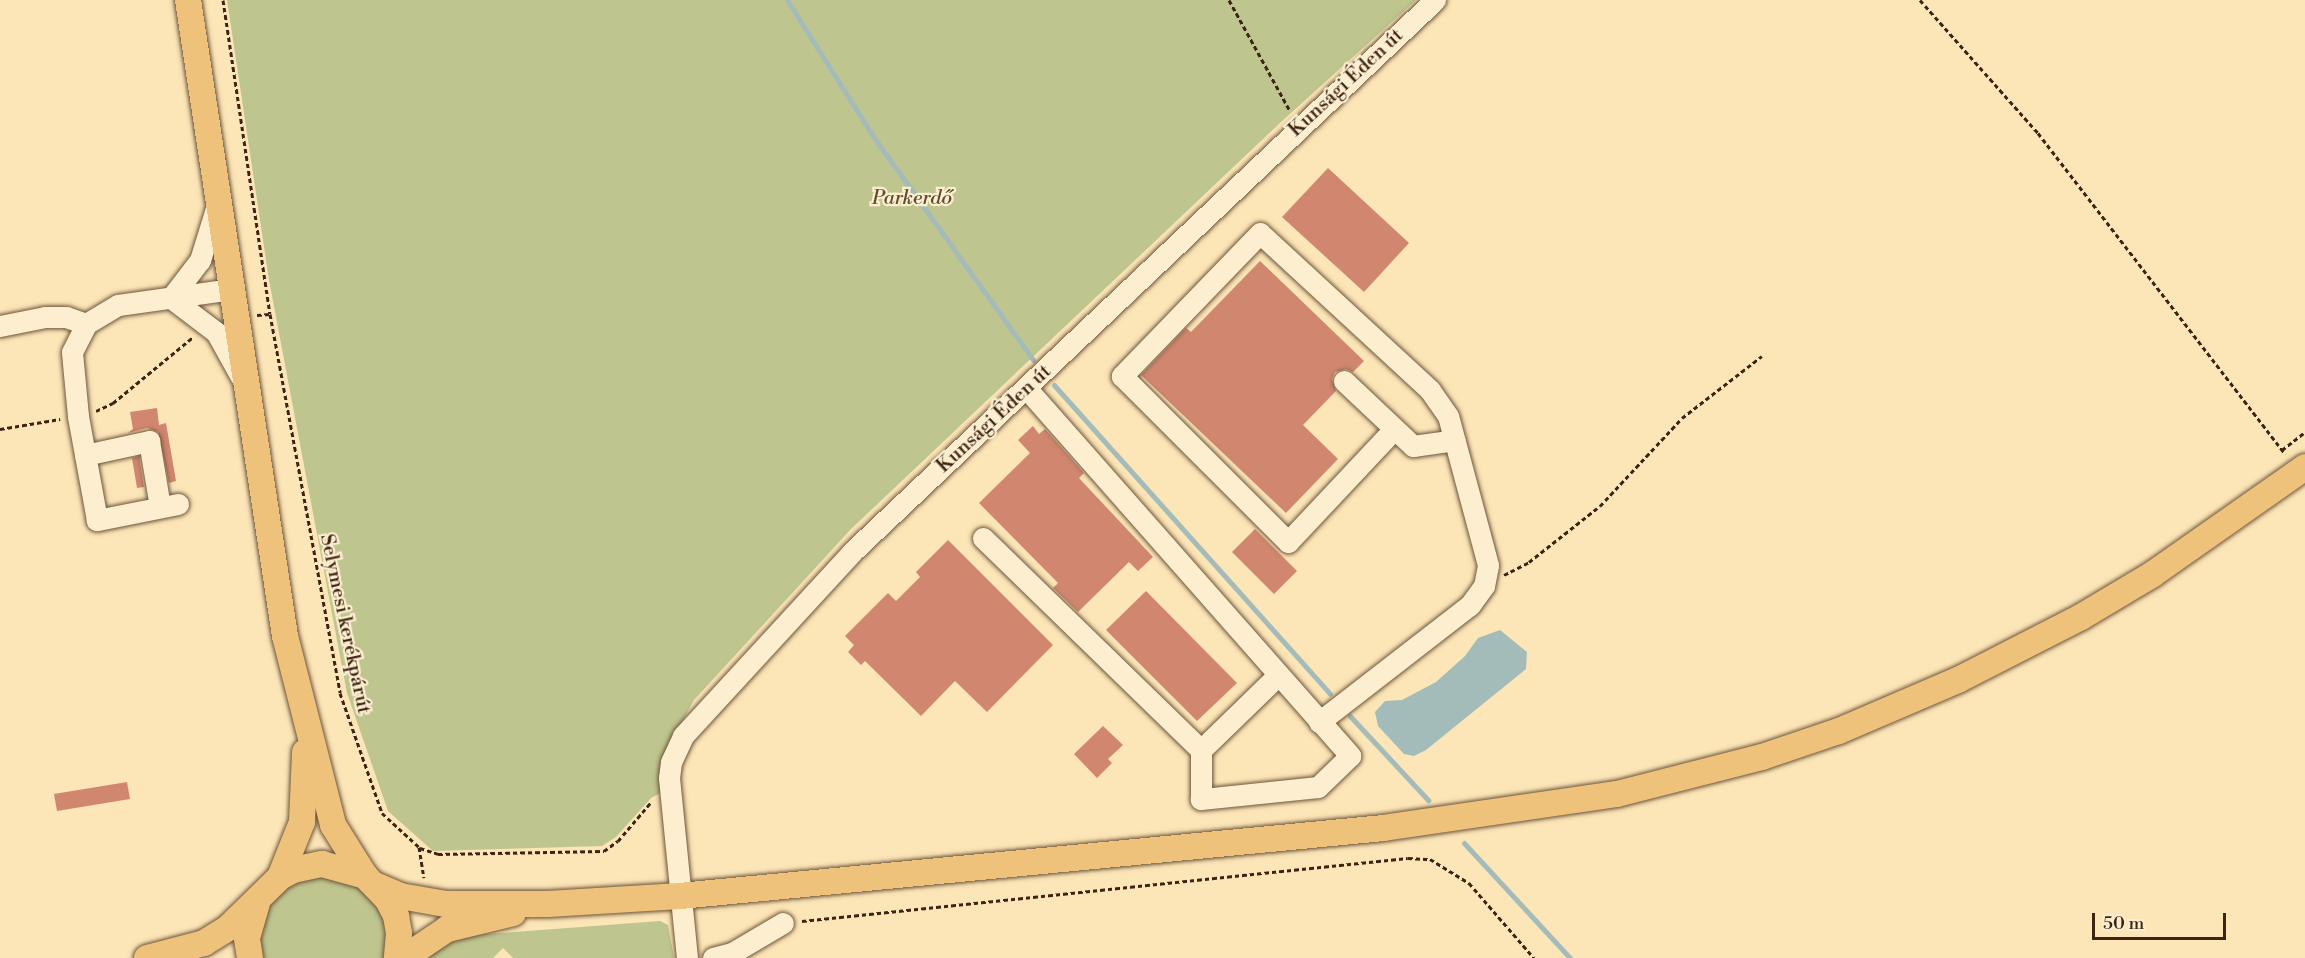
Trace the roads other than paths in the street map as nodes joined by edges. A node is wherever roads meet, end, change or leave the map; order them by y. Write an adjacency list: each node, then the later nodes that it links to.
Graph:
1 (188, 0): 3 (main road)
2 (1435, 0): 9 (street, Kunsági Éden út)
3 (219, 198): 4 (main road); 5 (street)
4 (232, 289): 5 (street); 10 (main road)
5 (171, 298): 6 (street); 10 (street)
6 (86, 324): 7 (street); 13 (street)
7 (0, 326)
8 (1344, 381): 11 (street)
9 (1027, 389): 16 (street); 22 (street, Kunsági Éden út)
10 (246, 390): 17 (main road)
11 (1394, 429): 12 (street); 12 (street)
12 (1455, 440): 18 (street)
13 (85, 455): 13 (street)
14 (2302, 469): 22 (main road)
15 (983, 538): 19 (street)
16 (1277, 676): 18 (street); 19 (street)
17 (305, 722): 20 (main road); 21 (main road)
18 (1319, 722): 19 (street)
19 (1202, 750)
20 (280, 878): 21 (main road); 23 (main road)
21 (371, 881): 24 (main road); 28 (main road)
22 (680, 896): 24 (main road); 30 (street, Kunsági Éden út)
23 (257, 902): 26 (main road); 27 (main road)
24 (548, 904): 29 (main road)
25 (783, 923): 31 (street)
26 (147, 958)
27 (250, 958)
28 (397, 958)
29 (404, 958)
30 (687, 958)
31 (713, 958)

